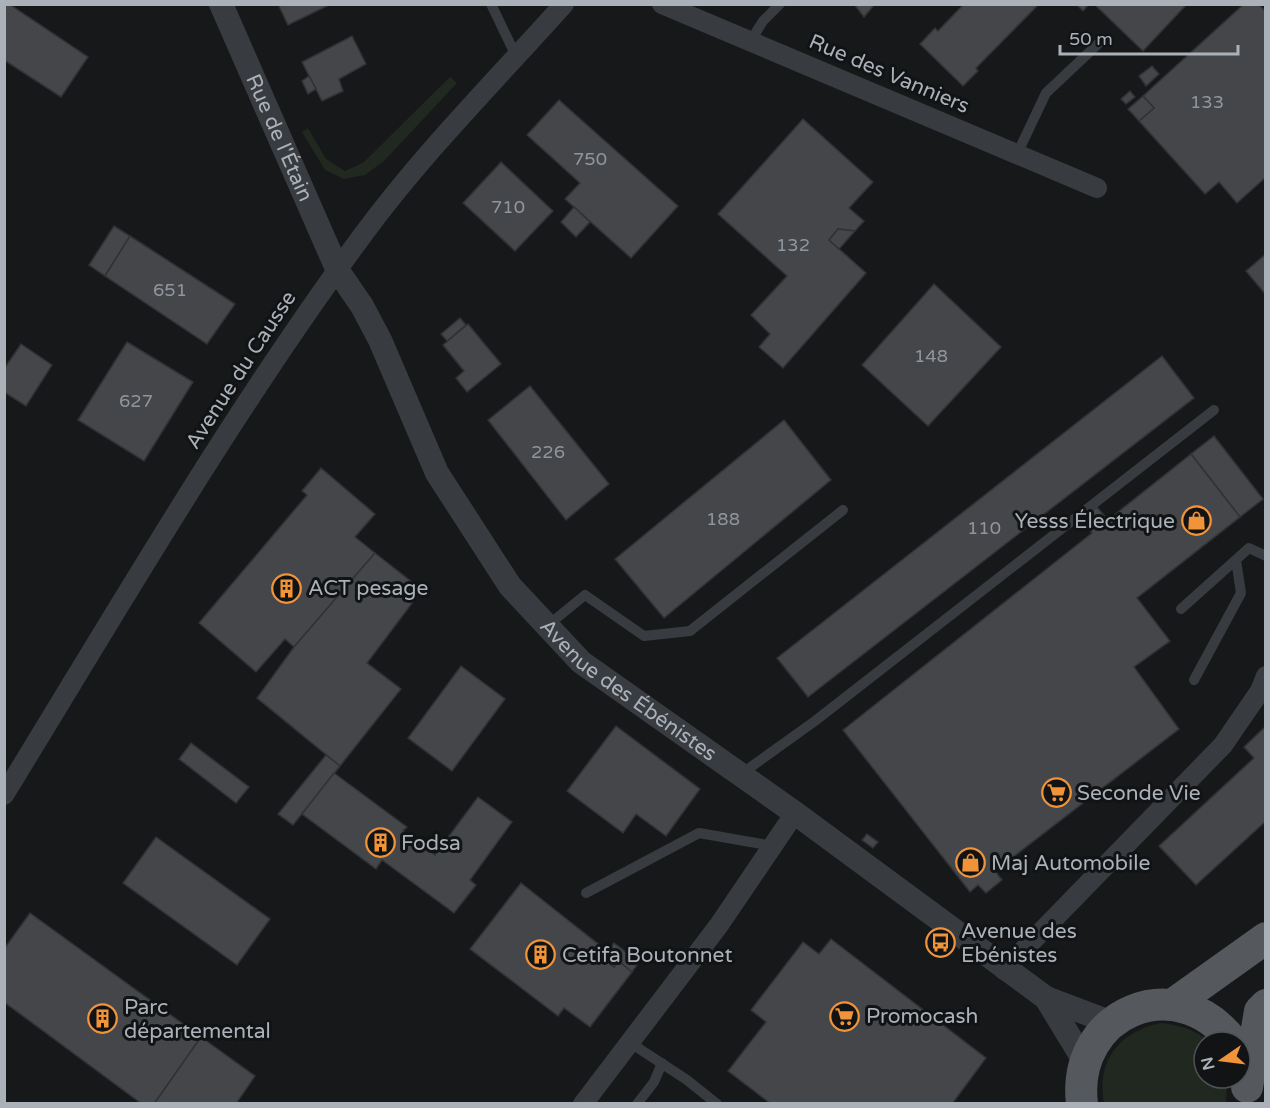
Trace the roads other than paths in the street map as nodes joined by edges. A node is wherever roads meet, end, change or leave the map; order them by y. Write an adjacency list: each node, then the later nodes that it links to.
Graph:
1 (221, 4): 11 (street, Rue de l'Étain)
2 (491, 4): 8 (lane)
3 (564, 4): 8 (street, Avenue du Causse)
4 (662, 4): 6 (street, Rue des Vanniers)
5 (780, 4): 6 (lane)
6 (750, 42): 9 (street, Rue des Vanniers)
7 (1098, 44): 9 (lane)
8 (517, 58): 11 (street, Avenue du Causse)
9 (1017, 154): 10 (street, Rue des Vanniers)
10 (1097, 188)
11 (338, 271): 17 (street, Avenue des Ébénistes); 21 (street, Avenue du Causse)
12 (1214, 410): 20 (lane)
13 (843, 510): 17 (lane)
14 (1266, 556): 15 (lane)
15 (1236, 560): 16 (lane); 19 (lane)
16 (1181, 609)
17 (546, 626): 20 (street, Avenue des Ébénistes)
18 (1266, 676): 26 (street)
19 (1194, 680)
20 (740, 774): 22 (street, Avenue des Ébénistes)
21 (4, 795)
22 (795, 813): 23 (street); 26 (street, Avenue des Ébénistes)
23 (773, 846): 24 (lane); 32 (street)
24 (586, 893)
25 (1266, 938): 28 (main road)
26 (1004, 970): 27 (street, Avenue des Ébénistes)
27 (1046, 998): 30 (street, Avenue des Ébénistes); 33 (street, Avenue des Ébénistes)
28 (1172, 1005): 30 (main road); 31 (main road)
29 (1266, 1005): 35 (main road)
30 (1112, 1023): 33 (main road)
31 (1222, 1030)
32 (629, 1042): 34 (lane); 36 (street)
33 (1085, 1062): 39 (main road)
34 (662, 1063): 37 (lane); 38 (lane)
35 (1246, 1095)
36 (583, 1104)
37 (637, 1104)
38 (717, 1104)
39 (1082, 1104)

